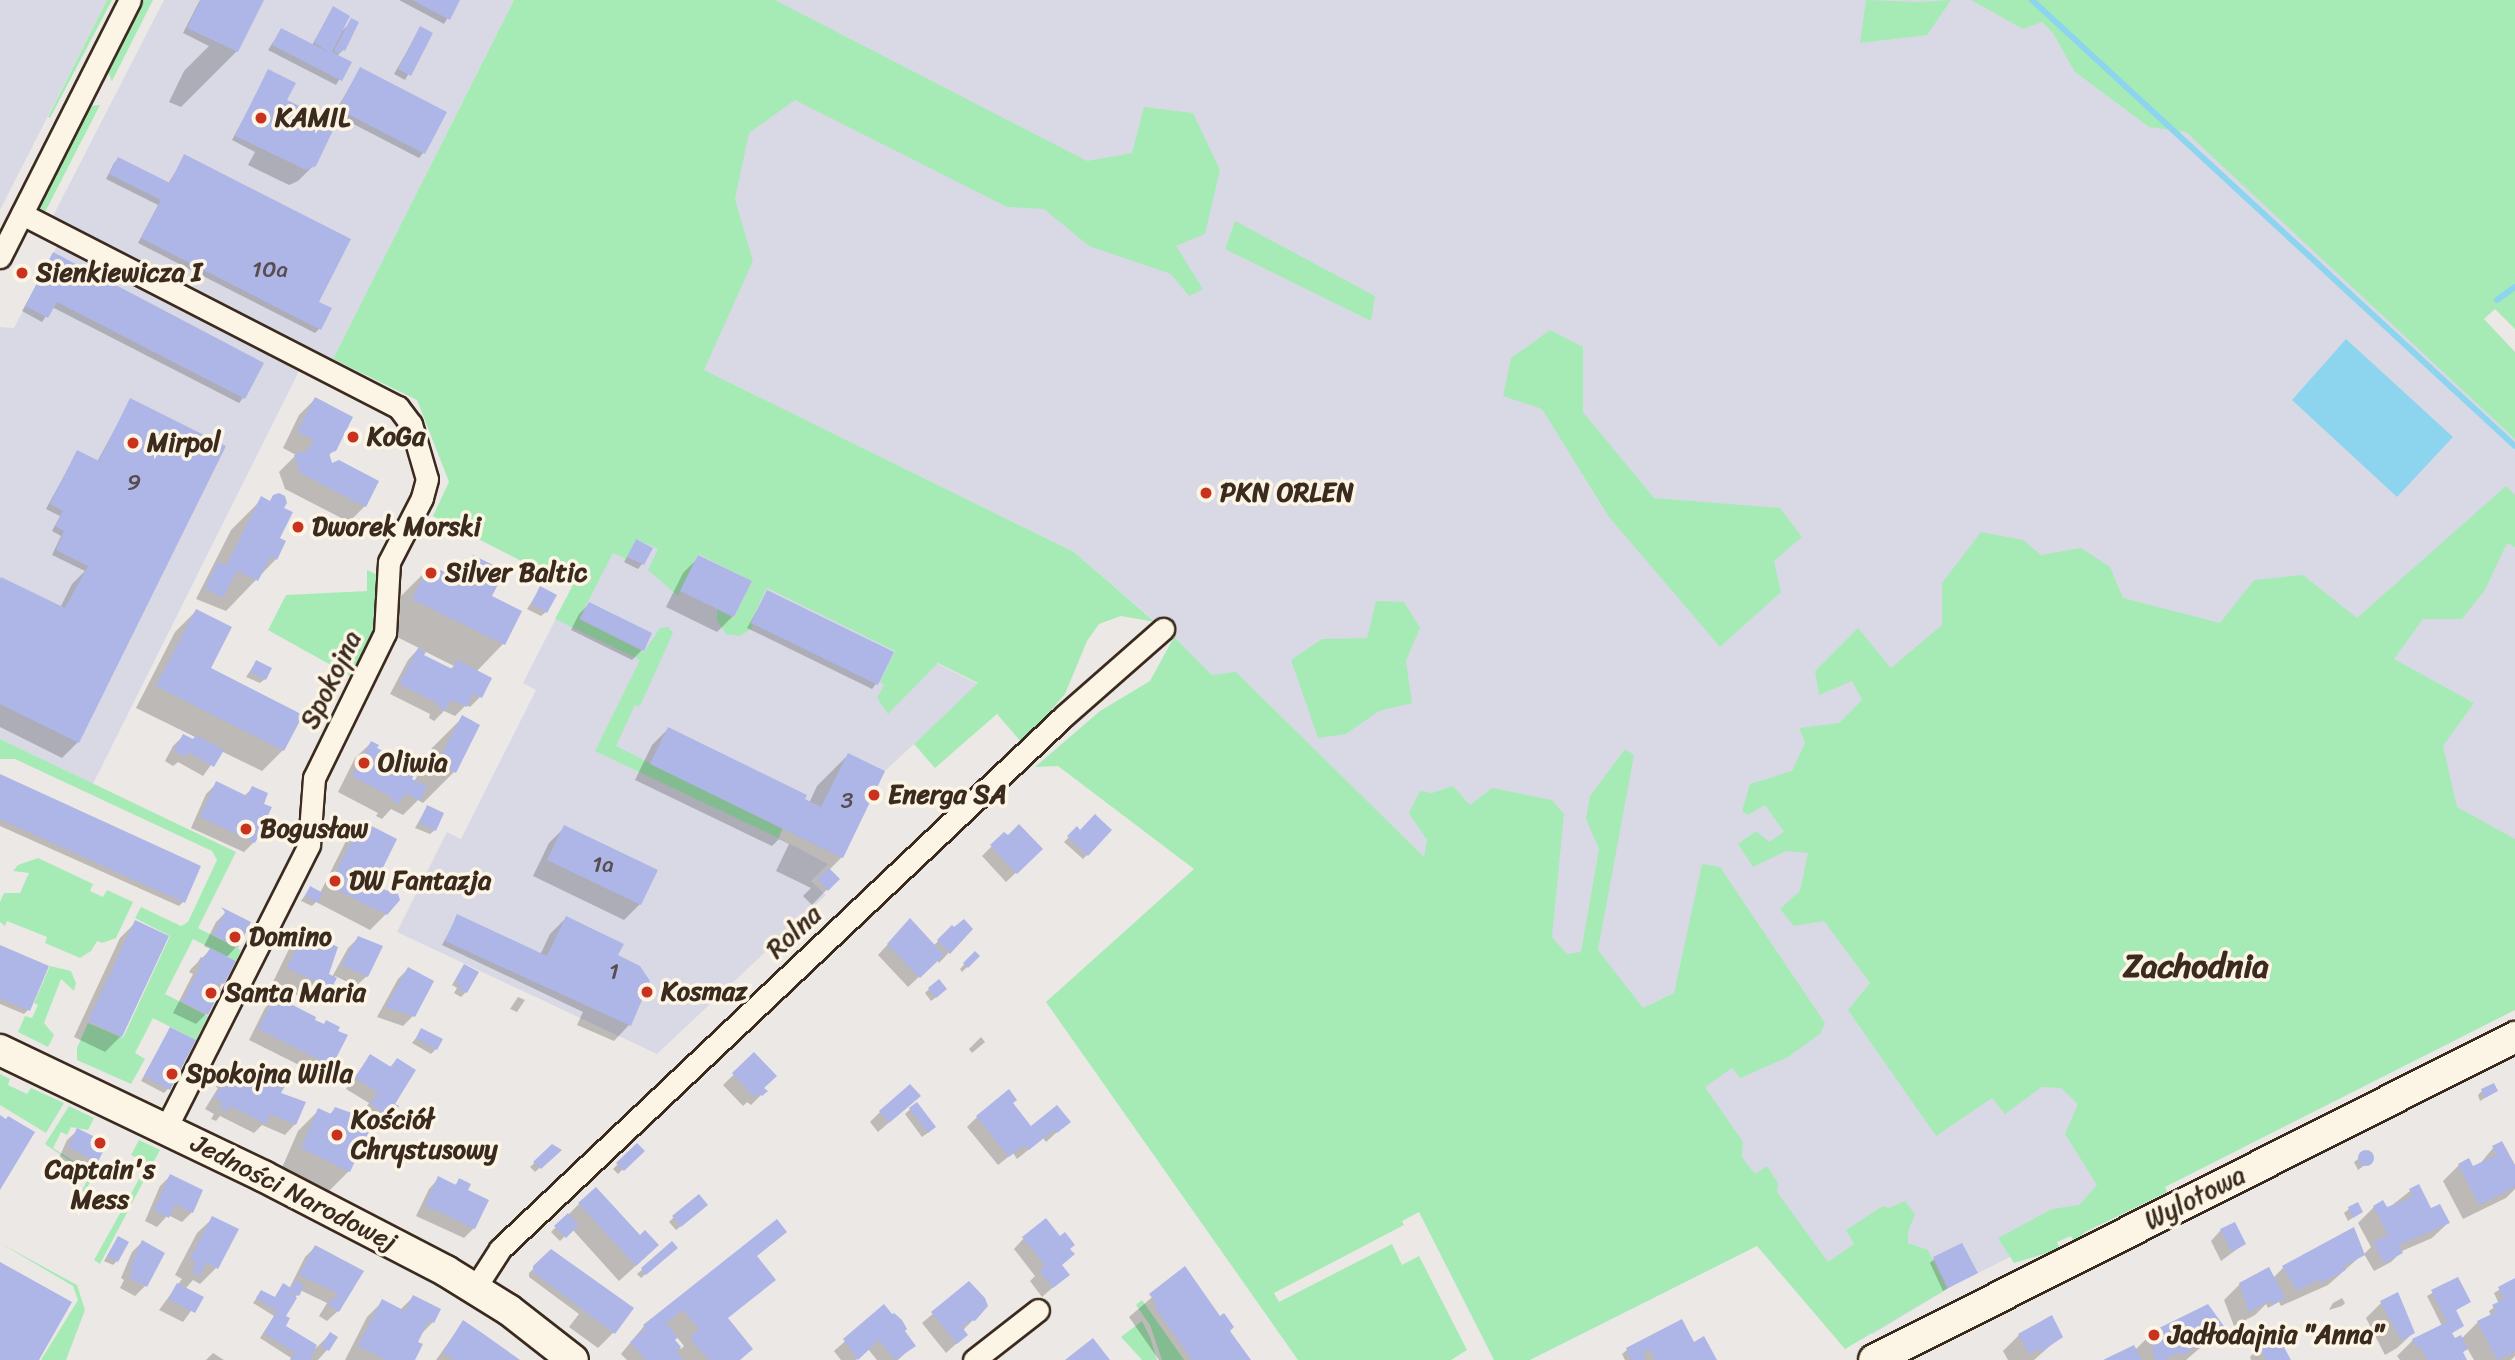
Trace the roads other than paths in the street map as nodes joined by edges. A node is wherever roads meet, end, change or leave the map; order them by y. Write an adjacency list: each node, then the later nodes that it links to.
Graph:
1 (130, 0): 2 (street)
2 (22, 214): 3 (street); 7 (street, Spokojna)
3 (0, 257)
4 (1163, 629): 8 (street, Rolna)
5 (2515, 1037): 12 (street, Wylotowa)
6 (0, 1050): 7 (street, Jedności Narodowej)
7 (166, 1128): 8 (street, Jedności Narodowej)
8 (475, 1288): 10 (street, Jedności Narodowej)
9 (1038, 1310): 11 (street)
10 (573, 1360)
11 (974, 1360)
12 (1874, 1360)

